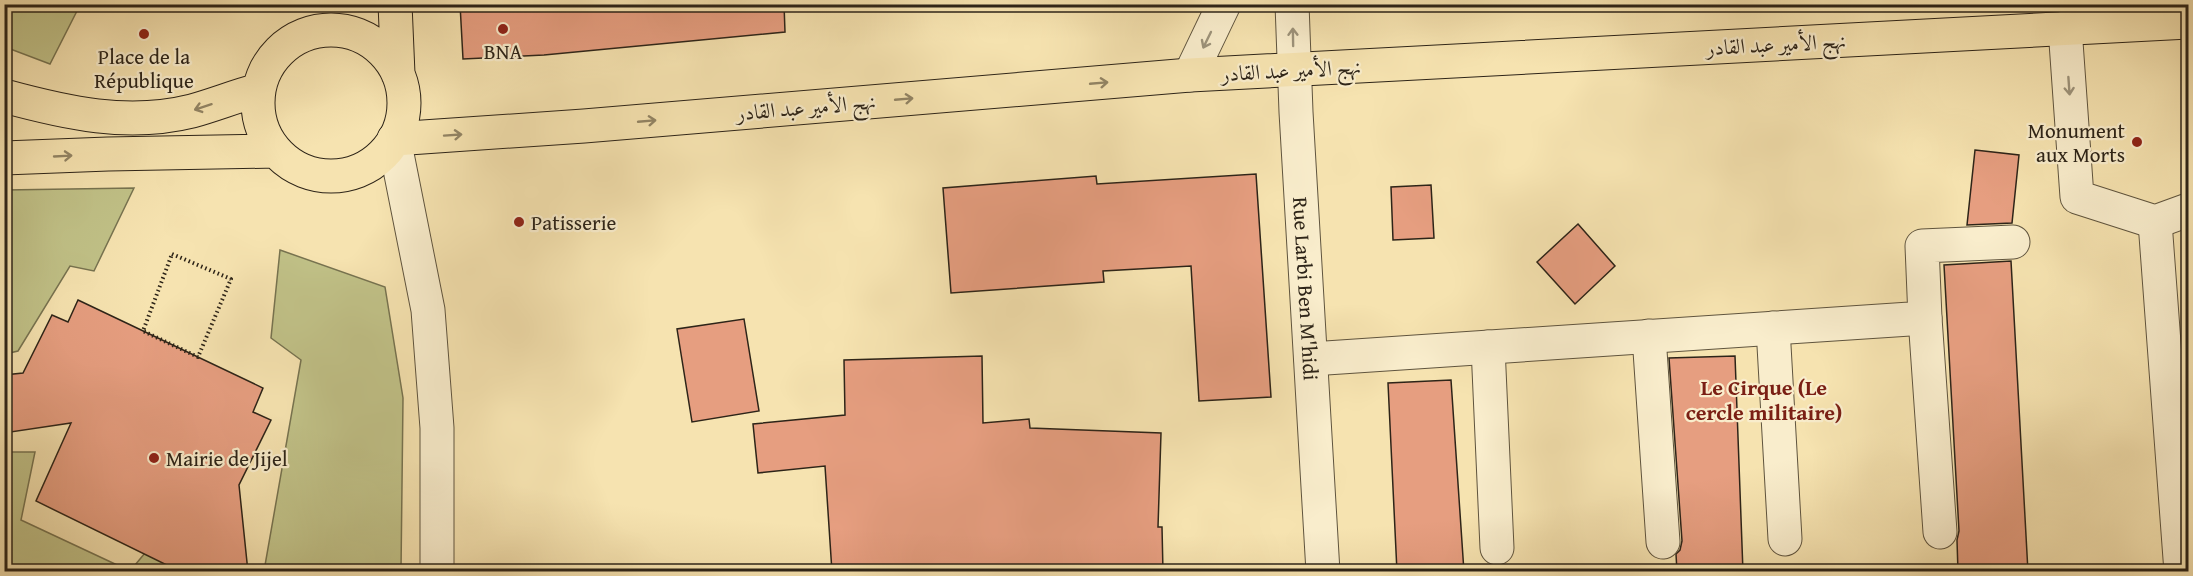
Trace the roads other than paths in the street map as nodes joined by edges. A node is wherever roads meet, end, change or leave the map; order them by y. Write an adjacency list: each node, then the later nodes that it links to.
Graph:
1 (319, 4): 7 (main road)
2 (395, 4): 9 (main road)
3 (1224, 4): 10 (street, one-way to 10)
4 (1292, 4): 8 (street, Rue Larbi Ben M'hidi, one-way to 4)
5 (2188, 22): 6 (main road, نهج الأمير عبد القادر)
6 (2065, 28): 8 (main road, نهج الأمير عبد القادر); 17 (street, one-way to 17)
7 (295, 38): 9 (main road); 11 (main road)
8 (1294, 70): 10 (main road, نهج الأمير عبد القادر); 23 (street, Rue Larbi Ben M'hidi)
9 (398, 74): 13 (main road)
10 (1190, 75): 13 (main road, نهج الأمير عبد القادر, one-way to 10)
11 (259, 90): 12 (main road, one-way to 12); 14 (main road)
12 (4, 96)
13 (394, 139): 14 (main road); 28 (street)
14 (276, 151): 15 (main road, one-way to 14)
15 (4, 159)
16 (2188, 210): 17 (street)
17 (2155, 222): 30 (street)
18 (2013, 242): 19 (street)
19 (1925, 318): 20 (street); 24 (street)
20 (1773, 328): 21 (street); 25 (street)
21 (1649, 336): 22 (street); 26 (street)
22 (1488, 347): 23 (street); 27 (street)
23 (1311, 359): 29 (street, Rue Larbi Ben M'hidi)
24 (1940, 532)
25 (1785, 539)
26 (1663, 542)
27 (1497, 548)
28 (437, 572)
29 (1323, 572)
30 (2181, 572)

